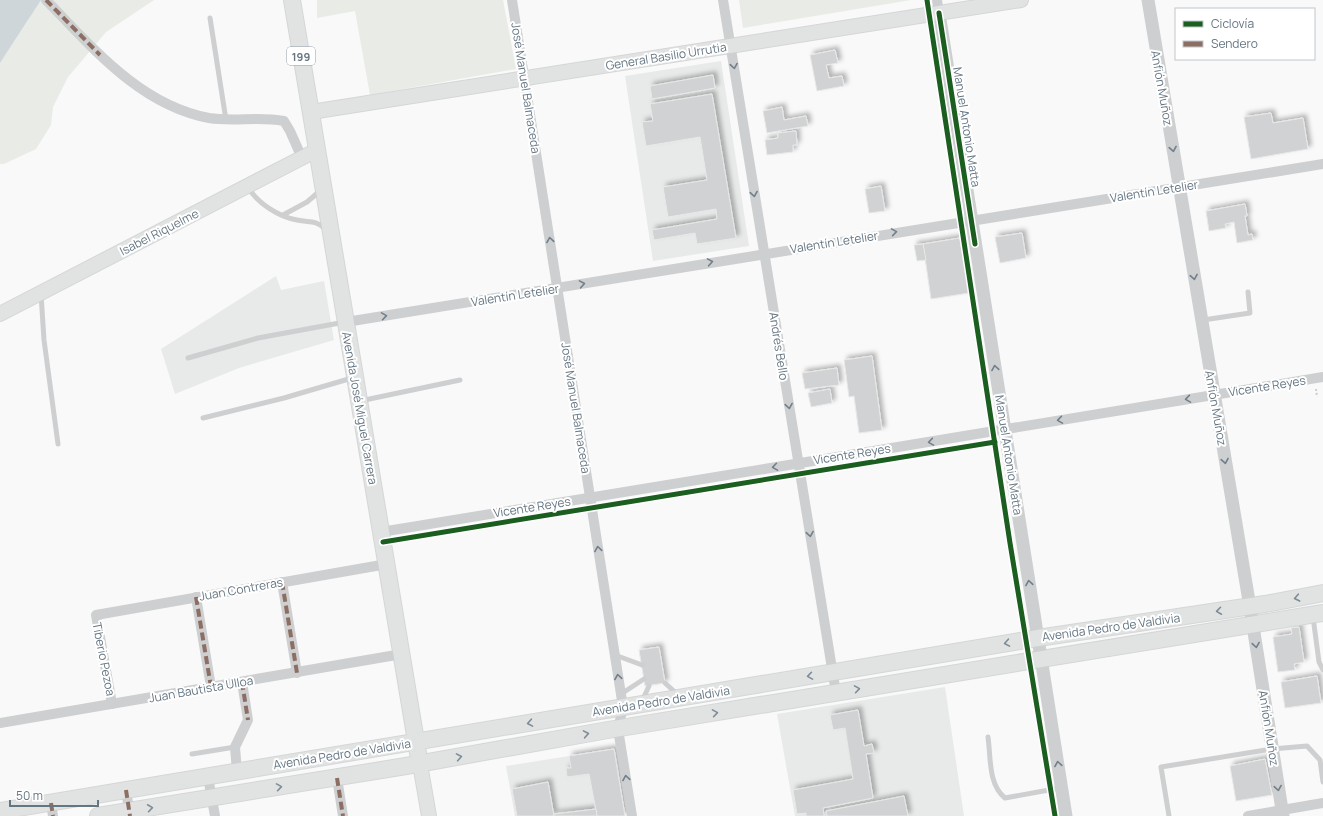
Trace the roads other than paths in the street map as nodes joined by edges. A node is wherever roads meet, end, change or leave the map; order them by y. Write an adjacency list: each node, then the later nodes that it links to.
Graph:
1 (46, 0): 12 (street)
2 (292, 0): 11 (main road, Avenida José Miguel Carrera / 199)
3 (512, 0): 10 (street, José Manuel Balmaceda)
4 (723, 0): 9 (street, Andrés Bello)
5 (1021, 0): 7 (main road, General Basilio Urrutia)
6 (1148, 0): 18 (street, Anfión Muñoz, one-way to 18)
7 (938, 6): 9 (main road, General Basilio Urrutia); 20 (street, Manuel Antonio Matta)
8 (210, 18): 12 (lane)
9 (730, 45): 10 (main road, General Basilio Urrutia); 22 (street, Andrés Bello, one-way to 22)
10 (525, 79): 11 (main road, General Basilio Urrutia); 23 (street, José Manuel Balmaceda, one-way to 10)
11 (311, 112): 13 (main road, Avenida José Miguel Carrera)
12 (226, 120): 14 (street)
13 (317, 150): 14 (main road, Isabel Riquelme); 17 (main road, Avenida José Miguel Carrera)
14 (302, 158): 16 (main road, Isabel Riquelme)
15 (1323, 164): 18 (street, Valentín Letelier)
16 (248, 186): 19 (lane); 25 (main road, Isabel Riquelme)
17 (323, 188): 19 (lane); 21 (main road, Avenida José Miguel Carrera)
18 (1179, 188): 20 (street, Valentín Letelier); 27 (street, Anfión Muñoz, one-way to 27)
19 (283, 215): 21 (lane)
20 (971, 220): 22 (street, Valentín Letelier, one-way to 20); 36 (street, Manuel Antonio Matta, one-way to 20)
21 (331, 234): 28 (main road, Avenida José Miguel Carrera)
22 (764, 253): 23 (street, Valentín Letelier, one-way to 22); 38 (street, Andrés Bello, one-way to 38)
23 (557, 288): 28 (street, Valentín Letelier, one-way to 23); 39 (street, José Manuel Balmaceda)
24 (1248, 292): 27 (lane)
25 (41, 293): 26 (main road, Isabel Riquelme); 37 (lane)
26 (0, 314)
27 (1202, 320): 33 (street, Anfión Muñoz)
28 (346, 322): 29 (lane); 30 (main road, Avenida José Miguel Carrera)
29 (188, 358)
30 (355, 377): 34 (main road, Avenida José Miguel Carrera); 35 (lane)
31 (1323, 377): 33 (street, Vicente Reyes)
32 (460, 380): 34 (lane)
33 (1214, 395): 36 (street, Vicente Reyes, one-way to 36); 45 (street, Anfión Muñoz, one-way to 45)
34 (359, 401): 40 (main road, Avenida José Miguel Carrera)
35 (203, 418)
36 (1005, 430): 38 (street, Vicente Reyes, one-way to 38); 49 (street, Manuel Antonio Matta, one-way to 36)
37 (58, 444)
38 (798, 463): 39 (street, Vicente Reyes, one-way to 39); 56 (street, Andrés Bello, one-way to 56)
39 (590, 498): 40 (street, Vicente Reyes); 51 (street, José Manuel Balmaceda, one-way to 39)
40 (381, 532): 41 (main road, Avenida José Miguel Carrera)
41 (386, 564): 42 (street, Juan Contreras); 50 (main road, Avenida José Miguel Carrera)
42 (282, 582): 44 (street, Juan Contreras); 55 (street)
43 (1323, 594): 45 (main road, Avenida Pedro de Valdivia, one-way to 45)
44 (196, 597): 47 (street, Juan Contreras); 61 (street)
45 (1250, 607): 48 (street, Anfión Muñoz); 49 (main road, Avenida Pedro de Valdivia, one-way to 49)
46 (1318, 614): 48 (main road, Avenida Pedro de Valdivia); 54 (lane)
47 (96, 615): 65 (street, Tiberio Pezoa)
48 (1253, 625): 52 (main road, Avenida Pedro de Valdivia); 72 (street, Anfión Muñoz, one-way to 72)
49 (1038, 638): 52 (street, Manuel Antonio Matta); 56 (main road, Avenida Pedro de Valdivia, one-way to 56)
50 (402, 654): 55 (street, Juan Bautista Ulloa); 70 (main road, Avenida José Miguel Carrera)
51 (615, 655): 53 (lane); 64 (street, José Manuel Balmaceda, one-way to 51)
52 (1041, 659): 62 (main road, Avenida Pedro de Valdivia, one-way to 52); 79 (street, Manuel Antonio Matta, one-way to 52)
53 (642, 665)
54 (1323, 670)
55 (297, 672): 58 (street, Juan Bautista Ulloa)
56 (832, 673): 62 (street, Andrés Bello); 63 (main road, Avenida Pedro de Valdivia, one-way to 63)
57 (644, 679): 64 (lane)
58 (242, 682): 61 (street, Juan Bautista Ulloa); 71 (street)
59 (665, 683): 63 (lane)
60 (648, 686): 66 (lane)
61 (211, 687): 65 (street, Juan Bautista Ulloa)
62 (836, 693): 68 (main road, Avenida Pedro de Valdivia, one-way to 62)
63 (682, 697): 66 (main road, Avenida Pedro de Valdivia)
64 (622, 701): 66 (main road, Avenida Pedro de Valdivia); 68 (street, José Manuel Balmaceda); 70 (main road, Avenida Pedro de Valdivia, one-way to 70)
65 (112, 704): 67 (street, Juan Bautista Ulloa)
66 (641, 704)
67 (0, 723)
68 (618, 729): 74 (main road, Avenida Pedro de Valdivia, one-way to 68); 91 (street, José Manuel Balmaceda, one-way to 68)
69 (988, 738): 79 (lane)
70 (416, 742): 74 (main road, Avenida José Miguel Carrera); 75 (main road, Avenida Pedro de Valdivia)
71 (235, 747): 73 (lane); 75 (street)
72 (1272, 749): 78 (lane); 86 (street, Anfión Muñoz, one-way to 86); 93 (lane)
73 (192, 754)
74 (420, 764): 77 (main road, Avenida Pedro de Valdivia); 90 (main road, Avenida José Miguel Carrera)
75 (237, 772): 76 (main road, Avenida Pedro de Valdivia)
76 (208, 777): 80 (main road, Avenida Pedro de Valdivia); 81 (street)
77 (337, 778): 81 (main road, Avenida Pedro de Valdivia, one-way to 77); 89 (street)
78 (1323, 782)
79 (1062, 788): 92 (street, Manuel Antonio Matta)
80 (126, 790): 83 (main road, Avenida Pedro de Valdivia); 85 (street)
81 (212, 798): 85 (main road, Avenida Pedro de Valdivia, one-way to 81); 88 (street)
82 (1323, 803): 86 (street)
83 (52, 809): 84 (main road, Avenida Pedro de Valdivia)
84 (0, 811)
85 (129, 813): 87 (main road, Avenida Pedro de Valdivia)
86 (1283, 813): 94 (street)
87 (98, 816)
88 (215, 816)
89 (343, 816)
90 (429, 816)
91 (632, 816)
92 (1066, 816)
93 (1169, 816)
94 (1248, 816)

